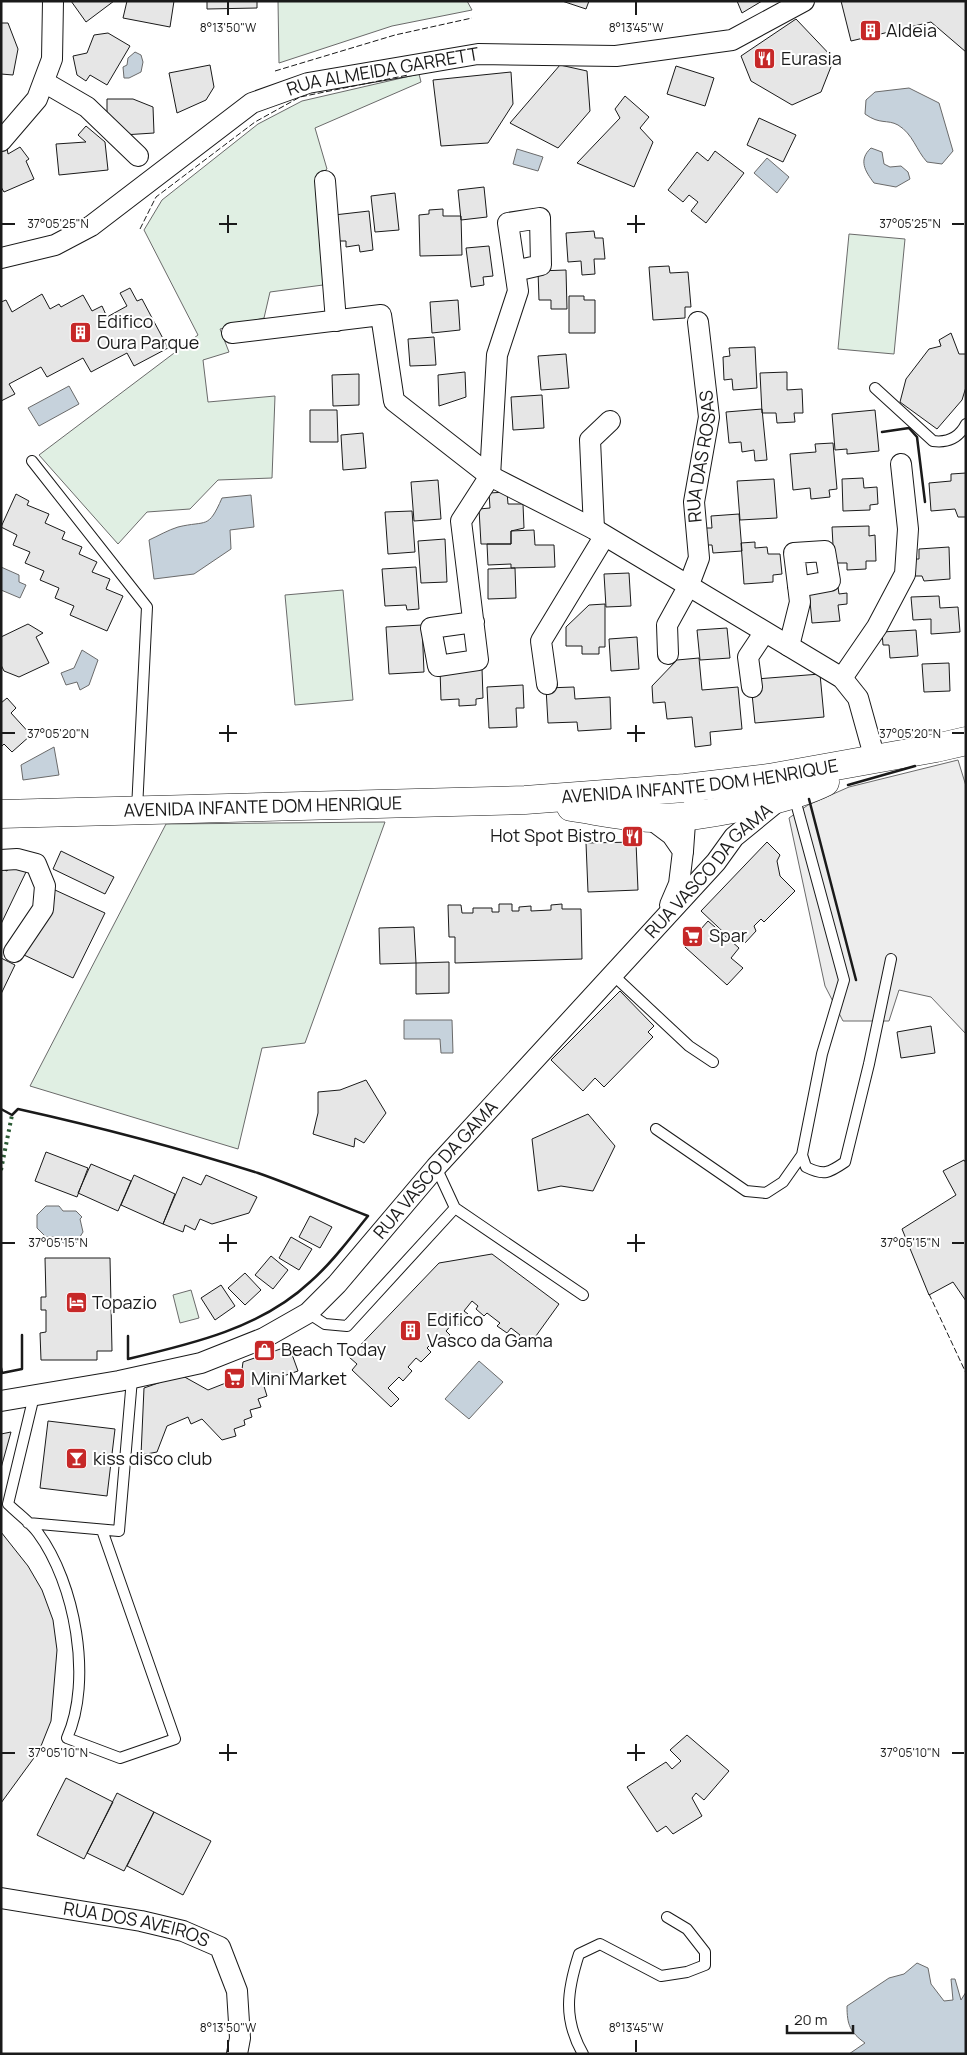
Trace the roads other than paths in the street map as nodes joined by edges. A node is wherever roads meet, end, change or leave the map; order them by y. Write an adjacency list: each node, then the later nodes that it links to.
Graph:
1 (53, 1): 3 (street)
2 (804, 1): 7 (street, RUA ALMEIDA GARRETT)
3 (44, 82): 4 (street); 5 (street)
4 (1, 141)
5 (138, 156)
6 (325, 181): 9 (street)
7 (1, 258)
8 (515, 271): 17 (street)
9 (336, 321): 11 (street); 17 (street)
10 (698, 322): 19 (street, RUA DAS ROSAS)
11 (232, 333)
12 (875, 388): 14 (lane)
13 (610, 421): 18 (street)
14 (966, 424)
15 (32, 462): 34 (lane)
16 (901, 464): 25 (street)
17 (490, 476): 18 (street); 21 (street)
18 (599, 533): 19 (street); 26 (street)
19 (688, 587): 22 (street); 24 (street, RUA DAS ROSAS)
20 (798, 587): 23 (street)
21 (474, 622)
22 (764, 633): 23 (street); 27 (street)
23 (790, 646): 25 (street)
24 (668, 654)
25 (842, 678): 29 (street)
26 (547, 684)
27 (752, 687)
28 (966, 741): 29 (street, AVENIDA INFANTE DOM HENRIQUE)
29 (875, 759): 30 (street, AVENIDA INFANTE DOM HENRIQUE)
30 (789, 784): 31 (street, AVENIDA INFANTE DOM HENRIQUE); 33 (street, AVENIDA INFANTE DOM HENRIQUE); 37 (street, RUA VASCO DA GAMA); 46 (lane)
31 (592, 794): 32 (street, AVENIDA INFANTE DOM HENRIQUE); 33 (street)
32 (525, 800): 34 (street, AVENIDA INFANTE DOM HENRIQUE); 36 (street, AVENIDA INFANTE DOM HENRIQUE)
33 (700, 809): 36 (street, AVENIDA INFANTE DOM HENRIQUE); 37 (street); 38 (street)
34 (137, 810): 35 (street, AVENIDA INFANTE DOM HENRIQUE)
35 (1, 814)
36 (648, 817): 38 (street)
37 (734, 837): 40 (street, RUA VASCO DA GAMA)
38 (683, 851): 40 (street)
39 (1, 860): 41 (street)
40 (666, 914): 43 (street, RUA VASCO DA GAMA)
41 (14, 952)
42 (891, 959): 46 (lane)
43 (612, 974): 44 (lane); 47 (street, RUA VASCO DA GAMA)
44 (713, 1062)
45 (656, 1129): 46 (lane)
46 (802, 1154)
47 (436, 1167): 48 (lane); 50 (street, RUA VASCO DA GAMA)
48 (455, 1208): 49 (lane); 50 (lane)
49 (582, 1295)
50 (308, 1313): 51 (street, RUA VASCO DA GAMA)
51 (132, 1379): 52 (street, RUA VASCO DA GAMA); 55 (lane)
52 (34, 1396): 53 (street, RUA VASCO DA GAMA); 54 (lane)
53 (1, 1401)
54 (28, 1523): 55 (lane); 55 (lane)
55 (102, 1530)
56 (1, 1898): 58 (street, RUA DOS AVEIROS)
57 (667, 1917): 59 (lane)
58 (237, 2054)
59 (583, 2054)

